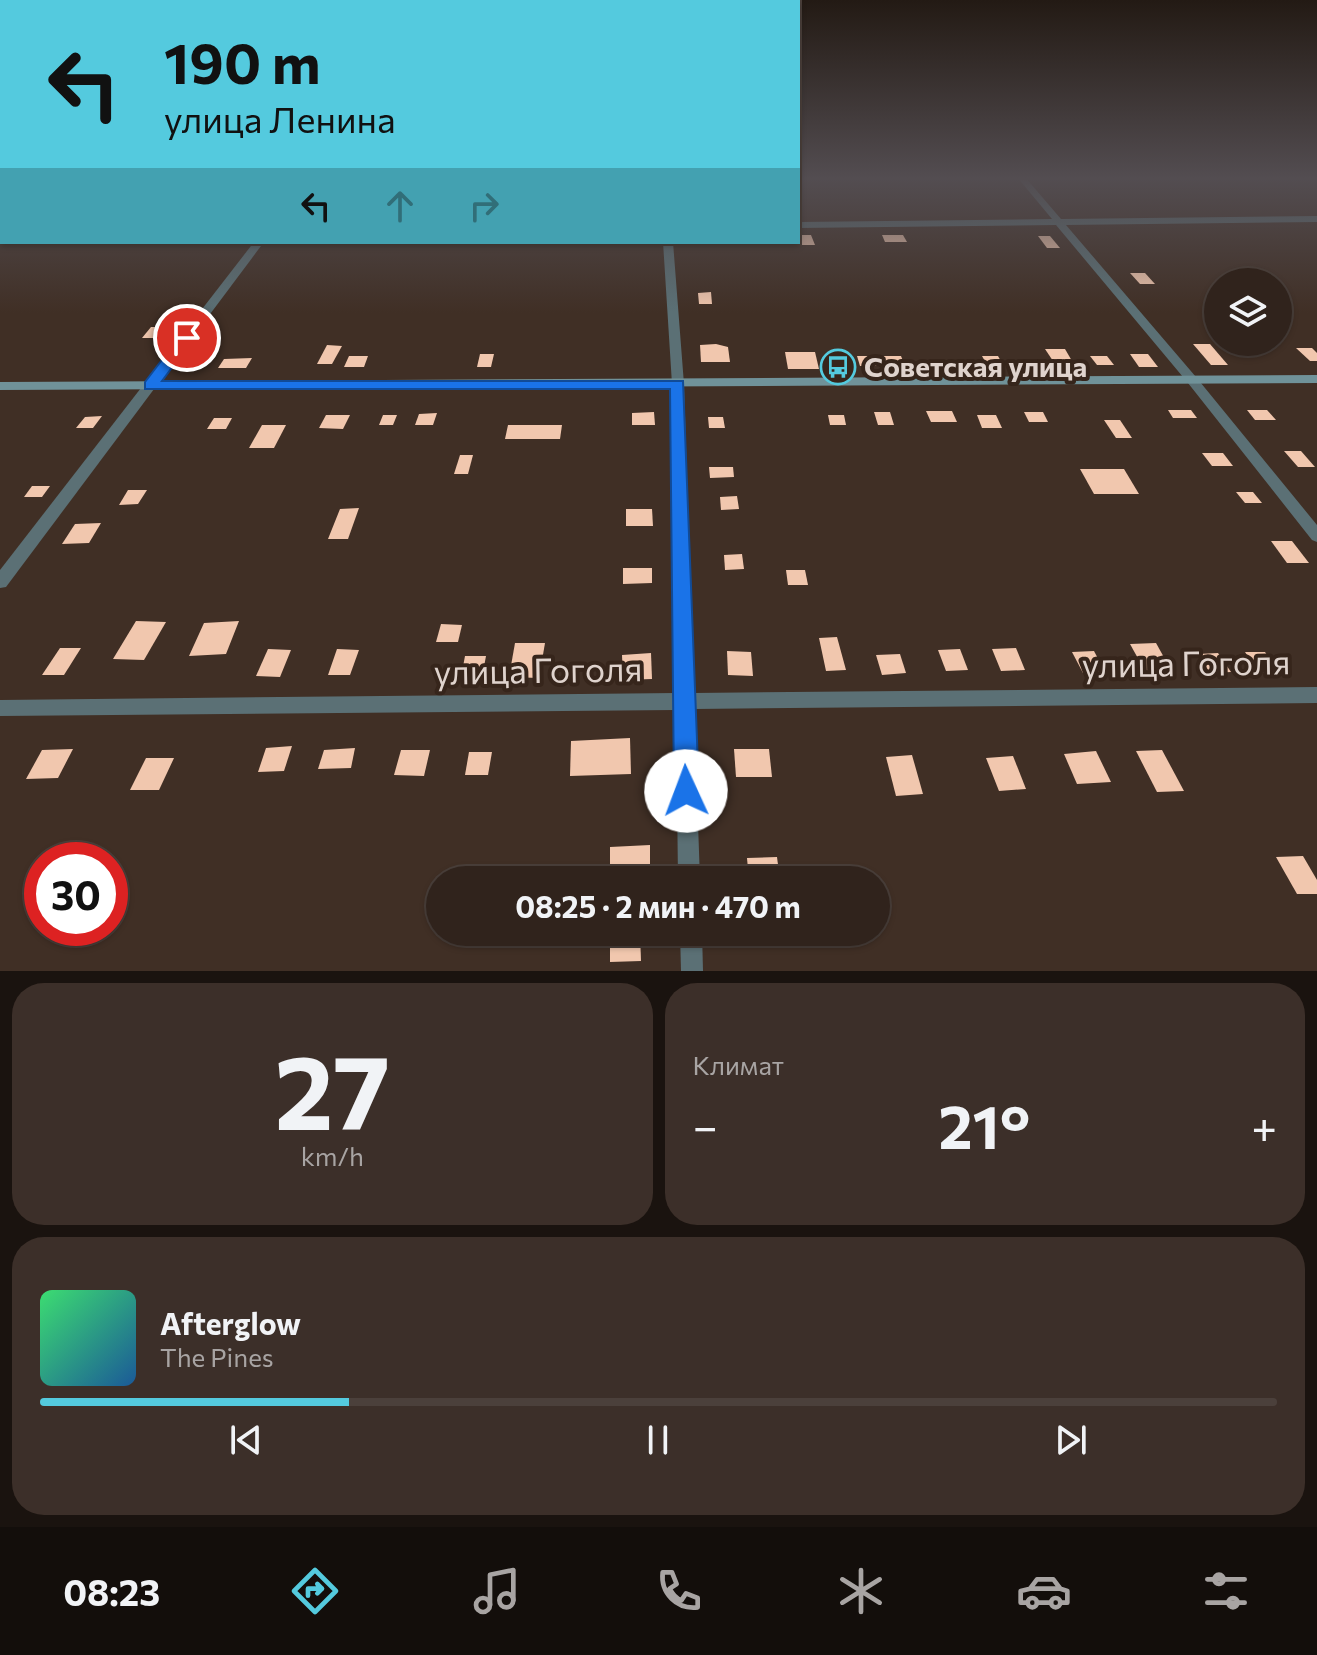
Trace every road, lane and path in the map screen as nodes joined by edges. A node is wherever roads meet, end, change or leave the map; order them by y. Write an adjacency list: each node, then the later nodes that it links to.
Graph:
1 (1147, 222): 2 (street)
2 (1060, 224): 3 (street); 7 (street)
3 (800, 225)
4 (257, 244): 10 (street)
5 (668, 244): 8 (street)
6 (1317, 379): 7 (main road)
7 (1192, 380): 8 (main road); 11 (street)
8 (678, 384): 10 (main road); 14 (street)
9 (0, 386): 10 (main road)
10 (150, 386): 12 (street)
11 (1317, 536)
12 (0, 582)
13 (1317, 695): 14 (street, улица Гоголя)
14 (683, 701): 15 (street, улица Гоголя); 16 (street)
15 (0, 708)
16 (689, 866)
17 (691, 946): 18 (street)
18 (692, 971)

